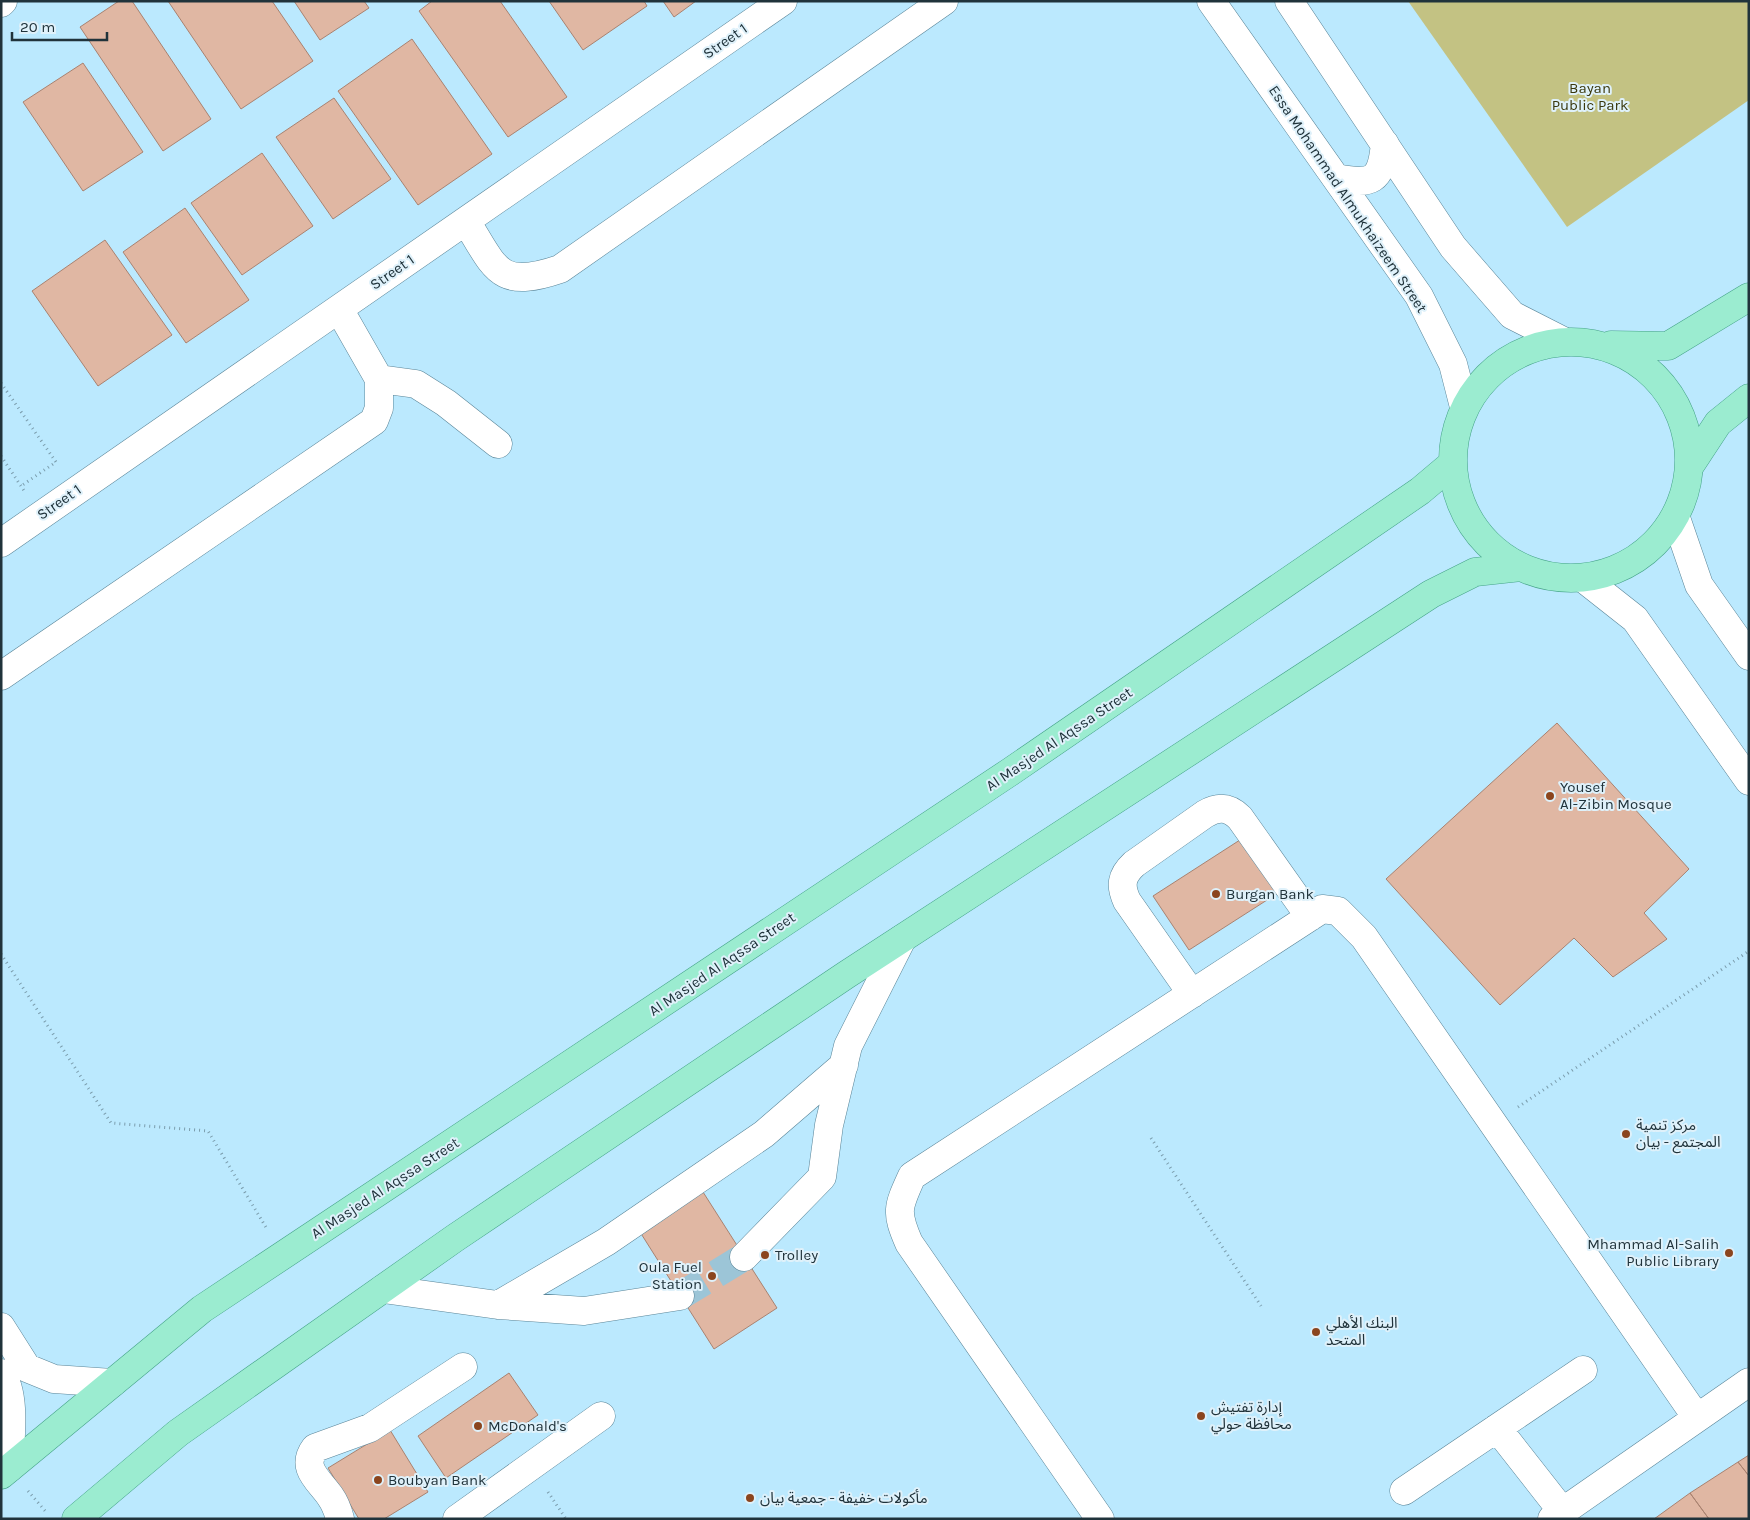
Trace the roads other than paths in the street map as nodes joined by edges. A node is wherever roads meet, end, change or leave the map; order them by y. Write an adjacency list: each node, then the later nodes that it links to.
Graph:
1 (783, 1): 7 (street, Street 1)
2 (944, 1): 7 (street)
3 (1212, 1): 6 (street, Essa Mohammad Almukhaizeem Street)
4 (1289, 1): 5 (street)
5 (1384, 144): 6 (street); 10 (street)
6 (1336, 178): 14 (street, Essa Mohammad Almukhaizeem Street)
7 (466, 221): 9 (street, Street 1)
8 (1749, 297): 11 (main road)
9 (339, 309): 12 (street); 19 (street, Street 1)
10 (1563, 341): 11 (main road); 14 (main road)
11 (1604, 345): 17 (main road)
12 (379, 379): 15 (street); 23 (street)
13 (1749, 398): 17 (main road)
14 (1464, 407): 16 (main road)
15 (498, 444)
16 (1452, 464): 20 (main road); 38 (main road, Al Masjed Al Aqssa Street)
17 (1691, 464): 18 (main road)
18 (1676, 518): 21 (main road); 22 (street)
19 (1, 543)
20 (1521, 568): 21 (main road); 26 (main road)
21 (1583, 578): 24 (street)
22 (1749, 656)
23 (1, 676)
24 (1749, 781)
25 (1310, 917): 27 (street); 27 (street); 40 (street)
26 (902, 939): 28 (street); 30 (main road)
27 (1192, 994): 48 (street)
28 (844, 1064): 29 (street); 32 (street)
29 (744, 1257)
30 (383, 1289): 32 (street); 45 (main road)
31 (680, 1296): 32 (street)
32 (498, 1305)
33 (1, 1327): 38 (street)
34 (463, 1367): 46 (street)
35 (1583, 1370): 41 (street)
36 (1, 1374): 42 (street)
37 (1749, 1382): 40 (street)
38 (112, 1383): 42 (main road, Al Masjed Al Aqssa Street)
39 (601, 1416): 47 (street)
40 (1697, 1418): 44 (street)
41 (1497, 1428): 43 (street); 44 (street)
42 (5, 1472)
43 (1404, 1491)
44 (1557, 1515)
45 (82, 1516)
46 (340, 1519)
47 (457, 1519)
48 (1100, 1519)

